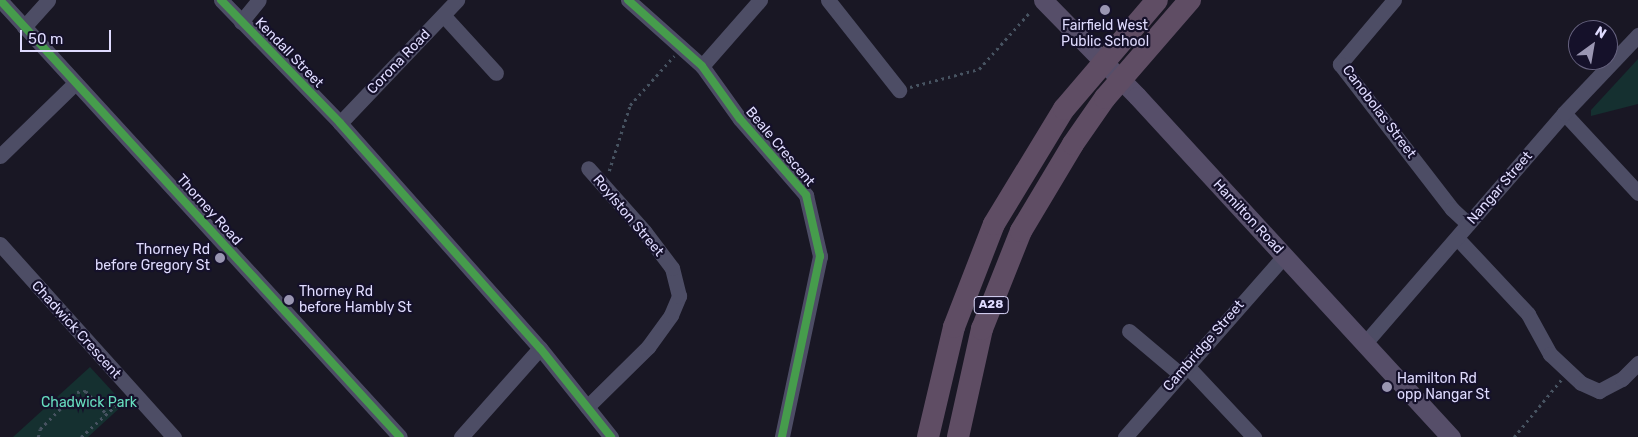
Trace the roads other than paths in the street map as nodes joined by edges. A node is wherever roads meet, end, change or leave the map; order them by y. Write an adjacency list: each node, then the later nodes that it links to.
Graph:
1 (0, 0): 15 (street, Thorney Road)
2 (48, 0): 15 (street)
3 (221, 0): 14 (street, Kendall Street)
4 (259, 0): 14 (street)
5 (457, 0): 13 (street, Corona Road)
6 (628, 0): 18 (street, Beale Crescent)
7 (760, 0): 18 (street)
8 (828, 0): 22 (street)
9 (1043, 0): 17 (main road, Hamilton Road)
10 (1157, 0): 17 (highway, A28)
11 (1190, 0): 20 (highway, A28)
12 (1394, 0): 28 (street, Canobolas Street)
13 (444, 16): 19 (street); 24 (street, Corona Road)
14 (241, 22): 24 (street, Kendall Street)
15 (24, 27): 21 (street, Thorney Road)
16 (1638, 35): 23 (street, Nangar Street)
17 (1102, 62): 20 (main road, Hamilton Road); 43 (highway, A28)
18 (702, 66): 42 (street, Beale Crescent)
19 (496, 72)
20 (1121, 80): 31 (main road, Hamilton Road); 44 (highway, A28)
21 (76, 83): 25 (street); 39 (street, Thorney Road)
22 (899, 90)
23 (1564, 113): 27 (street); 28 (street, Nangar Street)
24 (340, 123): 34 (street)
25 (0, 156)
26 (588, 168): 37 (street, Roylston Street)
27 (1638, 193)
28 (1468, 224): 29 (street, Nangar Street)
29 (1457, 238): 33 (street, Nangar Street); 35 (street)
30 (0, 244): 38 (street, Chadwick Crescent)
31 (1284, 256): 33 (main road, Hamilton Road); 36 (street, Cambridge Street)
32 (1129, 331): 36 (street)
33 (1365, 343): 47 (main road, Hamilton Road)
34 (540, 348): 37 (street); 40 (street)
35 (1638, 363)
36 (1183, 370): 45 (street, Cambridge Street); 46 (street)
37 (587, 407): 41 (street)
38 (174, 437)
39 (400, 437)
40 (461, 437)
41 (611, 437)
42 (782, 437)
43 (928, 437)
44 (958, 437)
45 (1125, 437)
46 (1254, 437)
47 (1451, 437)

